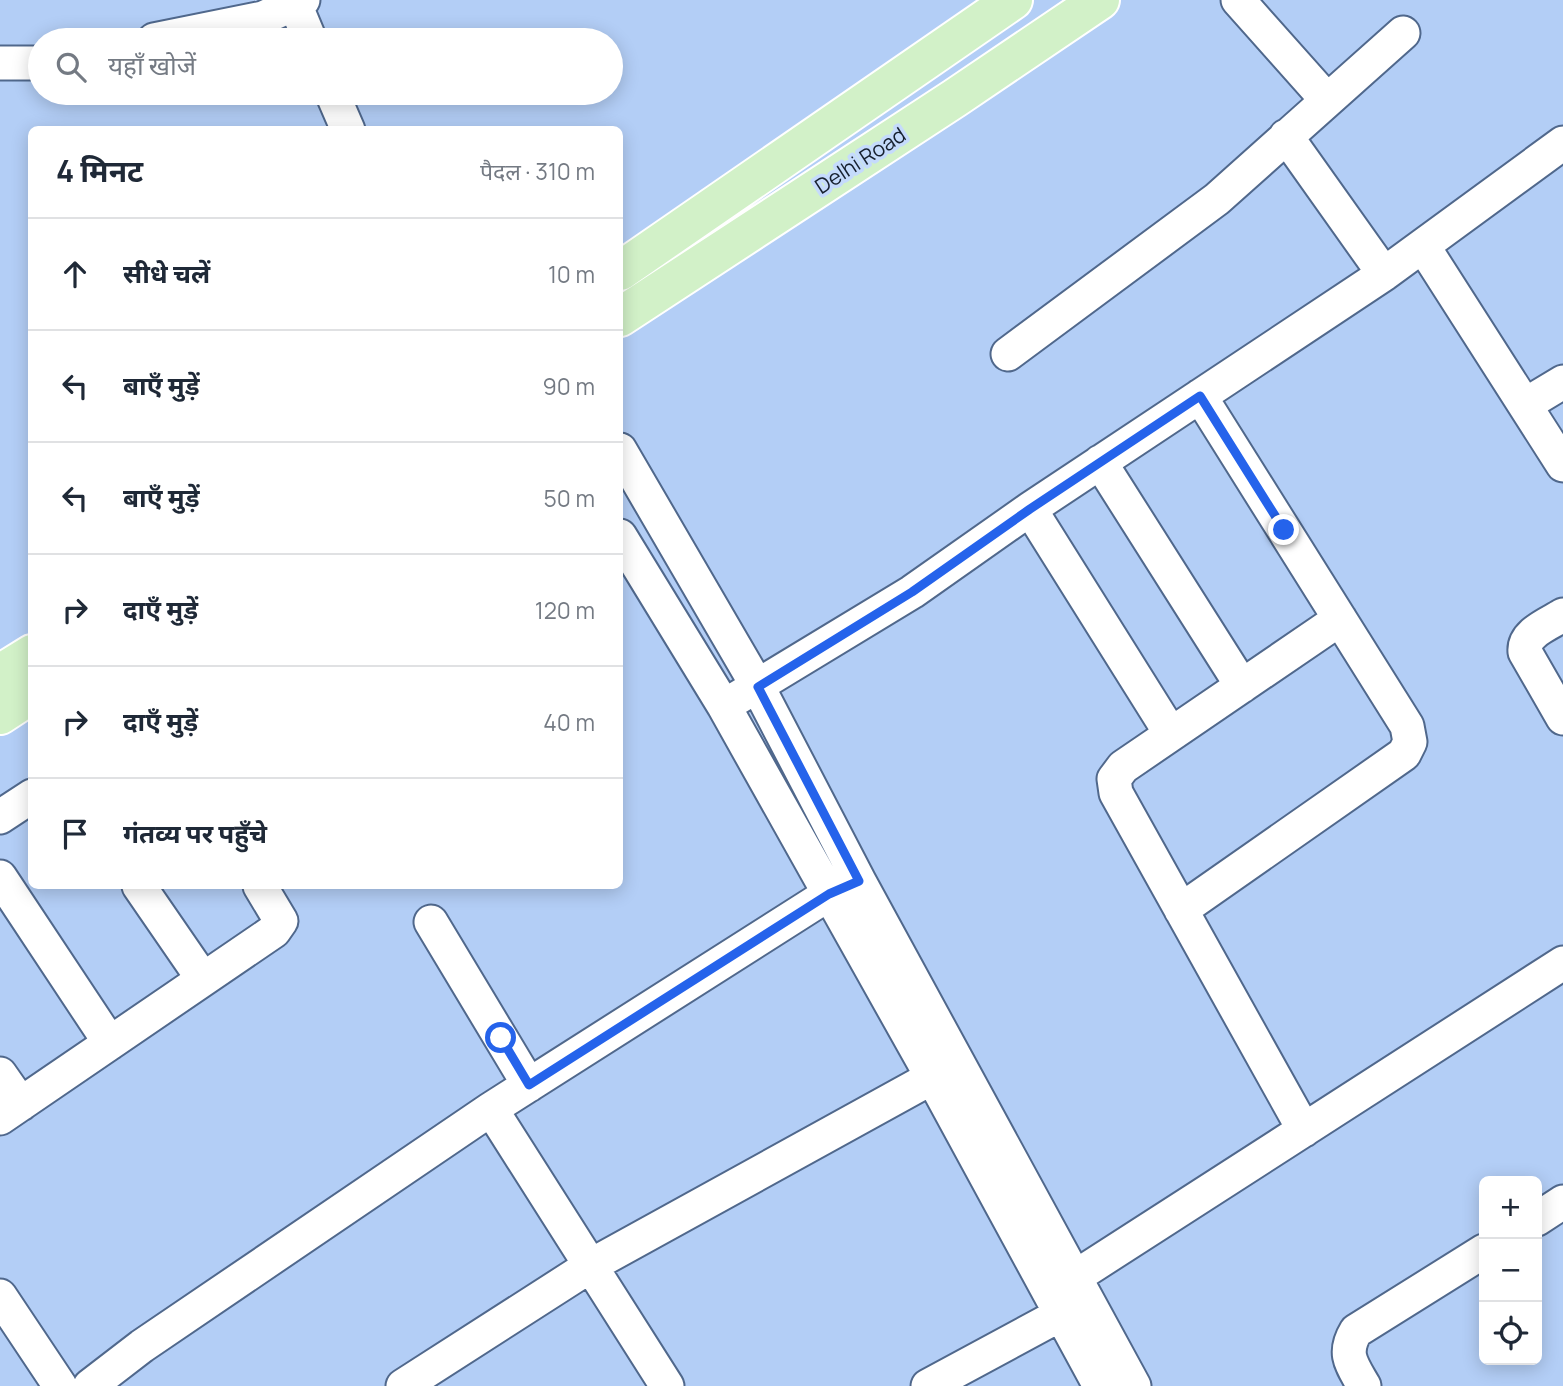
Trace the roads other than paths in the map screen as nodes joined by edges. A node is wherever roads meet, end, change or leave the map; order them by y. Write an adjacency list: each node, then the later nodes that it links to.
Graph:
1 (1013, 0): 16 (main road)
2 (1238, 0): 10 (street)
3 (299, 2): 5 (street); 6 (street)
4 (1080, 5): 18 (main road, Delhi Road)
5 (213, 28)
6 (307, 28)
7 (1403, 33): 10 (street)
8 (0, 63): 9 (street)
9 (28, 63)
10 (1327, 100): 13 (street)
11 (337, 105): 12 (street)
12 (346, 126)
13 (1286, 136): 17 (street); 19 (street)
14 (1563, 143): 15 (street)
15 (1423, 246): 17 (street); 22 (street)
16 (623, 269)
17 (1384, 274): 21 (street)
18 (623, 315)
19 (1008, 354)
20 (1563, 382): 22 (street)
21 (1200, 396): 24 (street); 29 (street)
22 (1525, 405): 25 (street)
23 (623, 455): 33 (street)
24 (1100, 462): 26 (street); 32 (street)
25 (1563, 464)
26 (1030, 509): 33 (street); 38 (street)
27 (623, 541): 35 (street)
28 (1563, 615): 37 (street)
29 (1340, 619): 32 (street); 46 (street)
30 (28, 656): 31 (main road)
31 (0, 674)
32 (1242, 686): 38 (street)
33 (758, 687): 35 (street); 42 (street)
34 (28, 697): 36 (main road)
35 (724, 706): 45 (street)
36 (0, 715)
37 (1563, 718)
38 (1171, 734): 46 (street)
39 (28, 799): 40 (street)
40 (0, 817)
41 (0, 877): 50 (street)
42 (859, 881): 45 (street); 51 (street)
43 (141, 889): 49 (street)
44 (262, 889): 49 (street)
45 (829, 894): 51 (street); 53 (street)
46 (1181, 910): 56 (street)
47 (431, 922): 53 (street)
48 (1563, 962): 56 (street)
49 (204, 979): 50 (street)
50 (110, 1043): 55 (street)
51 (945, 1070): 60 (street); 62 (street)
52 (0, 1074): 55 (street)
53 (529, 1085): 54 (street)
54 (491, 1109): 60 (street); 63 (street)
55 (10, 1111)
56 (1304, 1130): 62 (street)
57 (1563, 1202): 58 (street)
58 (1542, 1216)
59 (1479, 1254): 70 (street)
60 (590, 1266): 65 (street); 66 (street)
61 (0, 1296): 64 (street)
62 (1068, 1296): 67 (street); 68 (street); 69 (street)
63 (107, 1381)
64 (61, 1386)
65 (403, 1386)
66 (667, 1386)
67 (928, 1386)
68 (1100, 1386)
69 (1134, 1386)
70 (1364, 1386)

